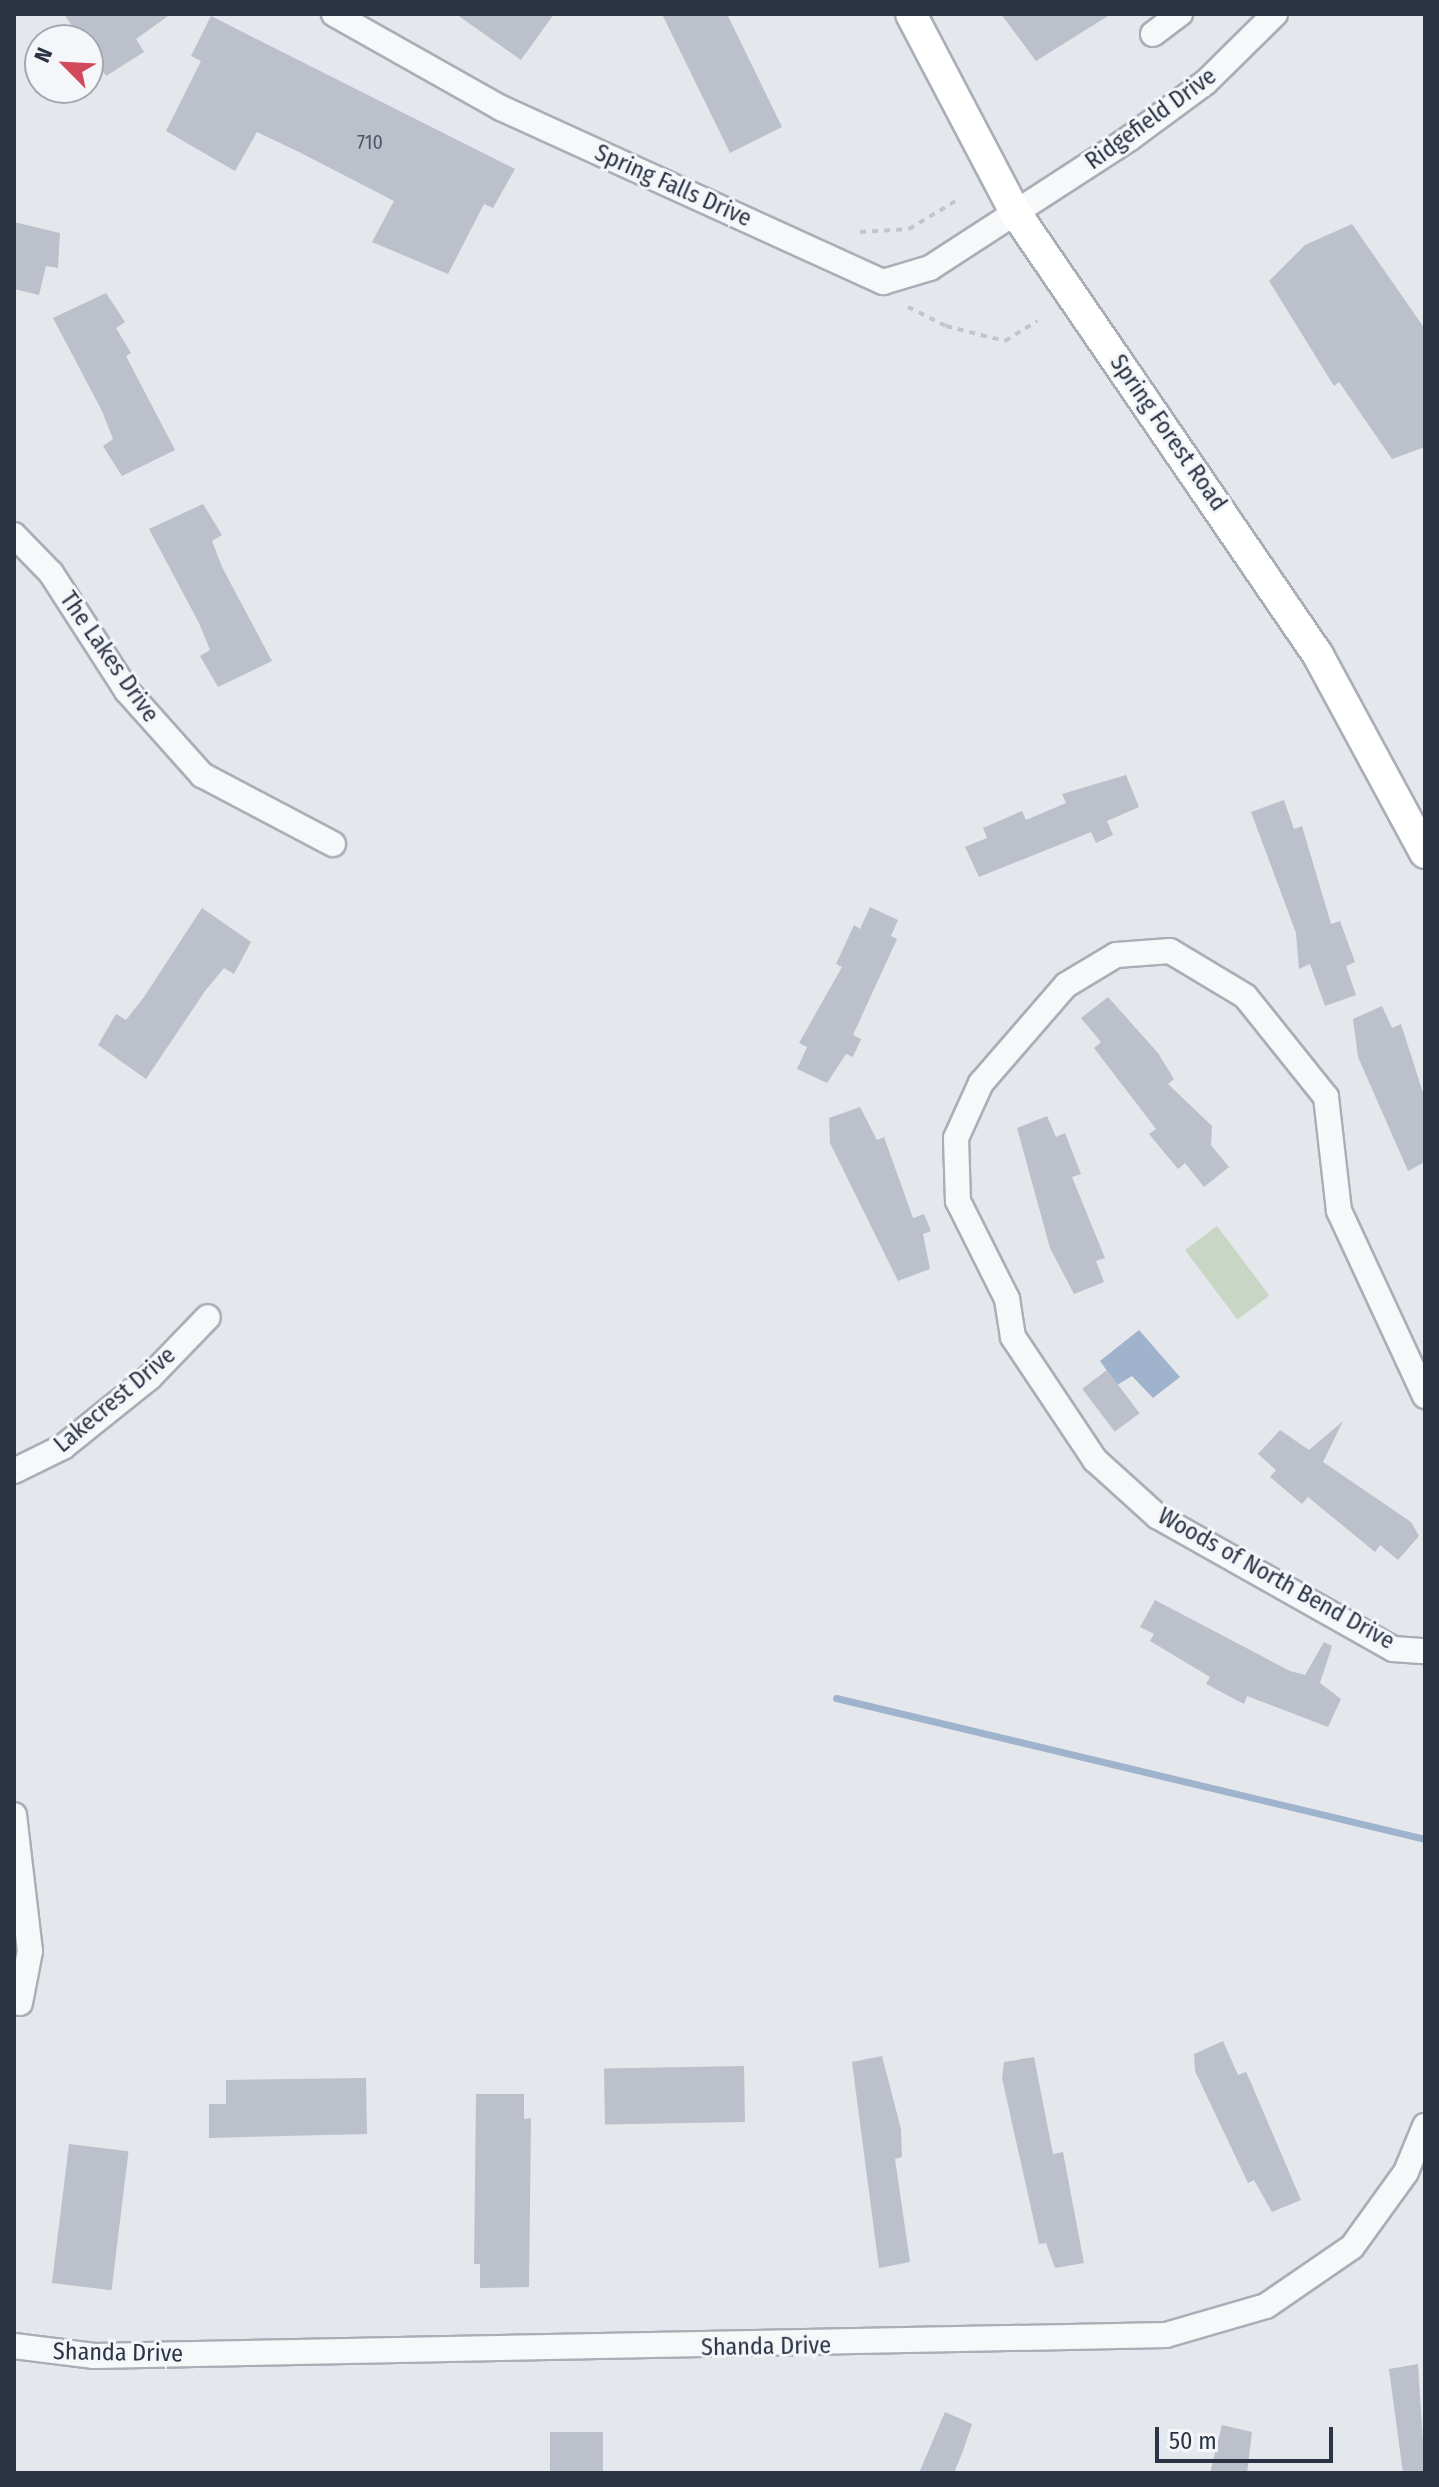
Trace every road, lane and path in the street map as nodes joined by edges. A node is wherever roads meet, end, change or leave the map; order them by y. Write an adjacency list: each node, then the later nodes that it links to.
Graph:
1 (334, 14): 7 (street, Spring Falls Drive)
2 (911, 14): 7 (main road, Spring Forest Road)
3 (1180, 14): 5 (street)
4 (1275, 14): 7 (street, Ridgefield Drive)
5 (1153, 34)
6 (959, 199): 8 (path)
7 (1015, 212): 13 (main road, Spring Forest Road)
8 (860, 232)
9 (908, 307): 10 (path)
10 (1037, 321)
11 (14, 535): 12 (street, The Lakes Drive)
12 (333, 844)
13 (1425, 853)
14 (208, 1317): 16 (street, Lakecrest Drive)
15 (1425, 1396): 17 (street, Woods of North Bend Drive)
16 (14, 1471)
17 (1425, 1651)
18 (14, 1815): 19 (street)
19 (20, 2003)
20 (1425, 2126): 21 (street, Shanda Drive)
21 (14, 2346)

